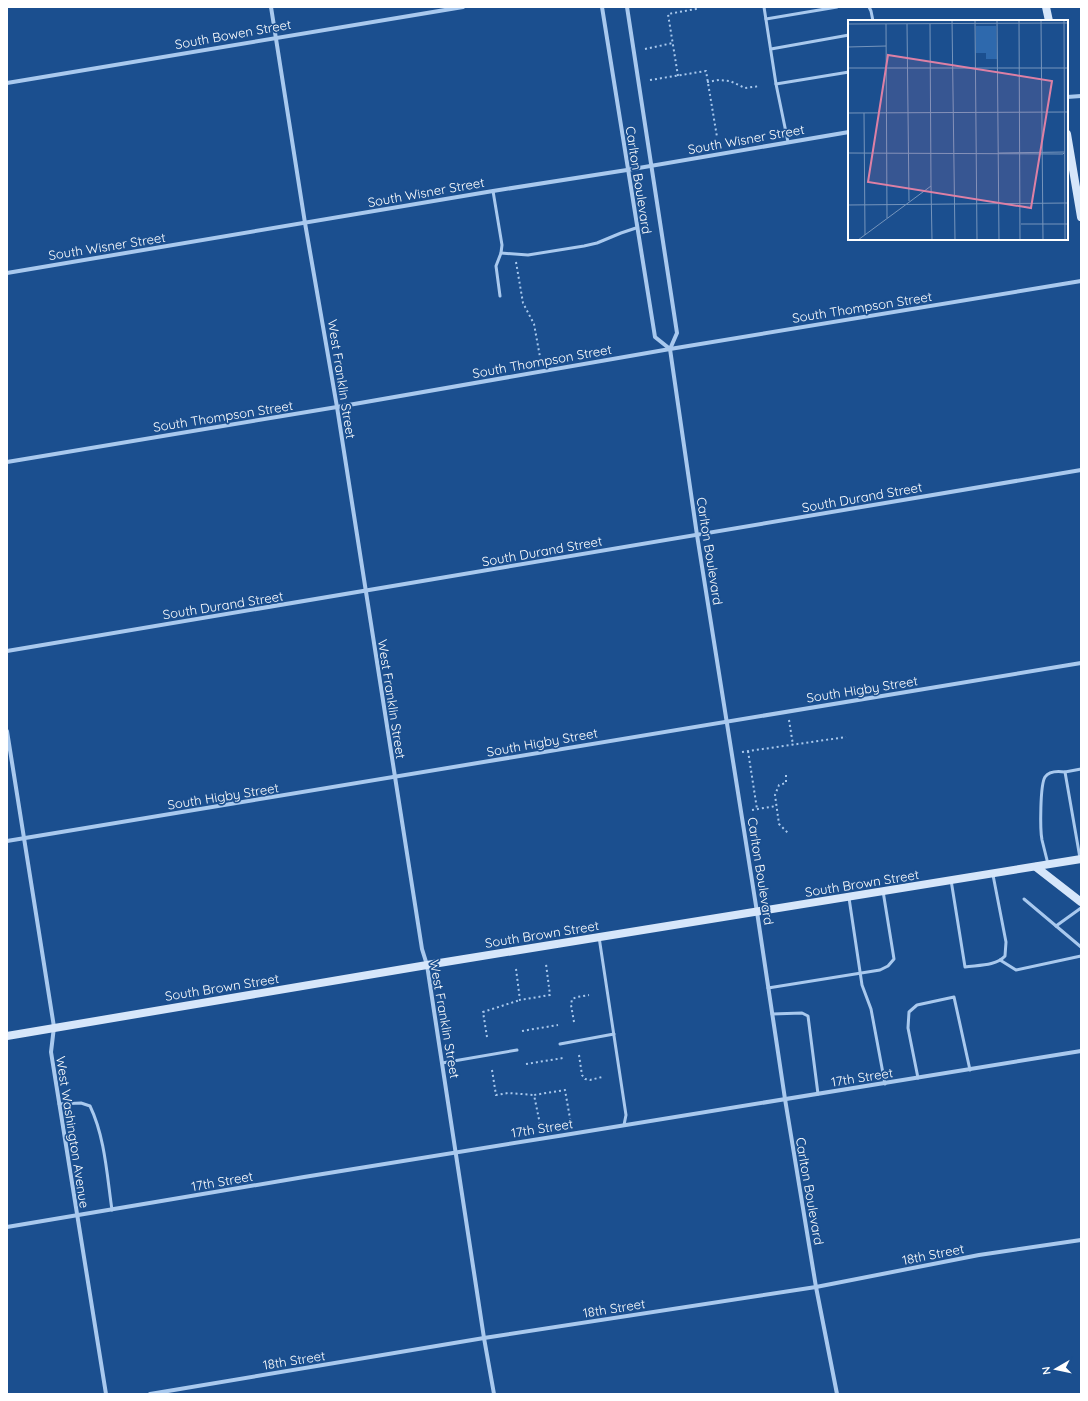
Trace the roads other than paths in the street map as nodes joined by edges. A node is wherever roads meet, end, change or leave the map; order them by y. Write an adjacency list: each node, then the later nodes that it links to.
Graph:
1 (271, 7): 13 (street, West Franklin Street)
2 (463, 7): 13 (street, South Bowen Street)
3 (602, 7): 24 (street, Carlton Boulevard)
4 (627, 7): 23 (street, Carlton Boulevard)
5 (764, 7): 9 (lane)
6 (837, 7): 9 (lane)
7 (868, 7): 10 (lane)
8 (1046, 7): 11 (main road)
9 (766, 19): 14 (lane)
10 (873, 20)
11 (1049, 20)
12 (848, 35): 14 (lane)
13 (276, 37): 16 (street, South Bowen Street); 27 (street, West Franklin Street)
14 (771, 49): 17 (lane)
15 (848, 72): 17 (lane)
16 (7, 83)
17 (776, 84): 22 (lane)
18 (1081, 96): 19 (street)
19 (1068, 97)
20 (848, 132): 22 (street, South Wisner Street)
21 (1068, 140): 26 (main road)
22 (788, 142): 23 (street, South Wisner Street)
23 (652, 166): 24 (street, South Wisner Street); 33 (street, Carlton Boulevard)
24 (627, 170): 25 (street, South Wisner Street); 28 (street, Carlton Boulevard)
25 (493, 191): 27 (street, South Wisner Street); 29 (lane)
26 (1081, 217)
27 (305, 223): 30 (street, South Wisner Street); 34 (street, West Franklin Street)
28 (636, 228): 29 (lane); 33 (street, Carlton Boulevard)
29 (501, 254): 32 (lane)
30 (7, 273)
31 (1081, 281): 33 (street, South Thompson Street)
32 (500, 296)
33 (670, 349): 34 (street, South Thompson Street); 37 (street, Carlton Boulevard)
34 (336, 407): 35 (street, South Thompson Street); 38 (street, West Franklin Street)
35 (7, 462)
36 (1081, 470): 37 (street, South Durand Street)
37 (697, 535): 38 (street, South Durand Street); 41 (street, Carlton Boulevard)
38 (365, 592): 39 (street, South Durand Street); 45 (street, West Franklin Street)
39 (7, 651)
40 (1081, 663): 41 (street, South Higby Street)
41 (726, 722): 45 (street, South Higby Street); 58 (street, Carlton Boulevard)
42 (7, 731): 46 (street, West Washington Avenue)
43 (1081, 769): 44 (lane)
44 (1065, 772): 48 (lane); 49 (lane)
45 (394, 777): 46 (street, South Higby Street); 64 (street, West Franklin Street)
46 (24, 838): 47 (street, South Higby Street); 68 (street, West Washington Avenue)
47 (7, 841)
48 (1080, 859): 49 (main road, South Brown Street)
49 (1049, 864): 50 (main road, South Brown Street)
50 (1036, 867): 51 (main road, South Brown Street); 56 (main road)
51 (993, 874): 52 (main road, South Brown Street); 63 (lane)
52 (951, 880): 53 (main road, South Brown Street); 63 (lane)
53 (884, 891): 54 (main road, South Brown Street); 65 (lane)
54 (849, 896): 58 (main road, South Brown Street); 65 (lane)
55 (1024, 899): 59 (lane)
56 (1081, 902)
57 (1081, 908): 59 (lane)
58 (757, 912): 60 (main road, South Brown Street); 66 (street, Carlton Boulevard)
59 (1056, 926): 61 (lane)
60 (599, 937): 64 (main road, South Brown Street); 69 (lane)
61 (1081, 948)
62 (1081, 956): 63 (lane)
63 (1000, 960)
64 (427, 965): 68 (main road, South Brown Street); 74 (street, West Franklin Street)
65 (860, 972): 66 (lane); 77 (lane)
66 (768, 988): 67 (street, Carlton Boulevard)
67 (772, 1014): 78 (lane); 79 (street, Carlton Boulevard)
68 (54, 1028): 70 (main road, South Brown Street); 80 (street, West Washington Avenue)
69 (614, 1034): 71 (lane); 81 (lane)
70 (7, 1036)
71 (560, 1044)
72 (517, 1050): 74 (lane)
73 (1081, 1051): 75 (street, 17th Street)
74 (442, 1063): 82 (street, West Franklin Street)
75 (970, 1070): 76 (street, 17th Street); 76 (lane)
76 (918, 1078): 77 (street, 17th Street)
77 (885, 1084): 78 (street, 17th Street)
78 (818, 1094): 79 (street, 17th Street)
79 (785, 1099): 81 (street, 17th Street); 87 (street, Carlton Boulevard)
80 (59, 1104): 83 (lane); 84 (street, West Washington Avenue)
81 (624, 1125): 82 (street, 17th Street)
82 (456, 1152): 83 (street, 17th Street); 88 (street, West Franklin Street)
83 (112, 1210): 84 (street, 17th Street)
84 (76, 1216): 85 (street, 17th Street); 89 (street, West Washington Avenue)
85 (7, 1227)
86 (1081, 1240): 87 (street, 18th Street)
87 (816, 1287): 88 (street, 18th Street); 92 (street, Carlton Boulevard)
88 (484, 1338): 90 (street, 18th Street); 91 (street, West Franklin Street)
89 (106, 1394)
90 (150, 1394)
91 (494, 1394)
92 (838, 1394)

